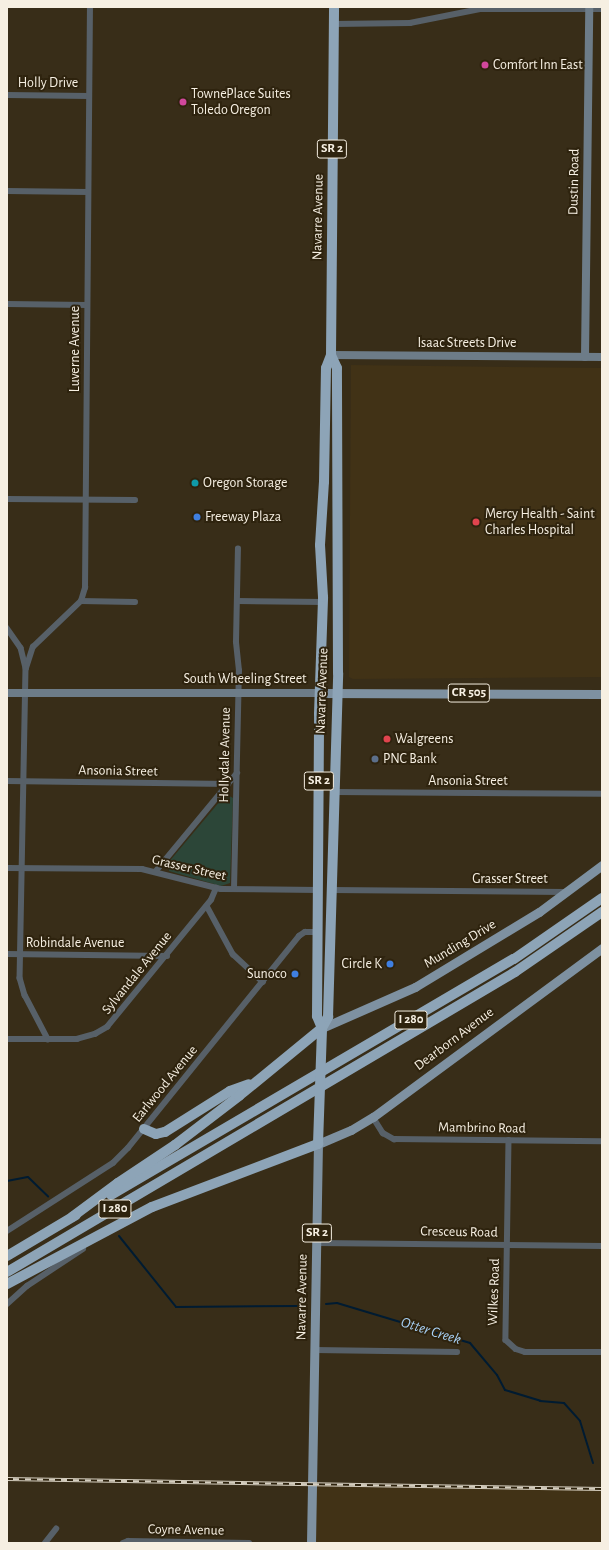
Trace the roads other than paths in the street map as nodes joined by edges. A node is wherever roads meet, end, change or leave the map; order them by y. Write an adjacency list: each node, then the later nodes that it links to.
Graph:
1 (90, 7): 7 (street, Luverne Avenue)
2 (334, 7): 5 (highway, Navarre Avenue / SR 2)
3 (589, 8): 4 (street); 5 (street); 13 (street, Dustin Road)
4 (602, 9)
5 (334, 24): 12 (highway, Navarre Avenue / SR 2)
6 (7, 95): 7 (street, Holly Drive)
7 (89, 96): 9 (street, Luverne Avenue)
8 (7, 192): 9 (street)
9 (88, 192): 11 (street, Luverne Avenue)
10 (7, 304): 11 (street)
11 (88, 305): 18 (street, Luverne Avenue)
12 (331, 355): 13 (street, Isaac Streets Drive); 15 (highway, Navarre Avenue / SR 2); 16 (highway, Navarre Avenue / SR 2)
13 (585, 357): 14 (street, Isaac Streets Drive)
14 (602, 357)
15 (325, 412): 16 (highway); 20 (highway, Navarre Avenue / SR 2)
16 (336, 464): 22 (highway, Navarre Avenue / SR 2)
17 (7, 499): 18 (street)
18 (86, 499): 19 (street); 23 (street, Luverne Avenue)
19 (135, 500)
20 (322, 504): 22 (highway); 26 (highway, Navarre Avenue / SR 2)
21 (238, 549): 24 (street, Hollydale Avenue)
22 (338, 596): 33 (highway, Navarre Avenue / SR 2)
23 (81, 601): 25 (street); 28 (street)
24 (237, 601): 26 (street); 31 (street, Hollydale Avenue)
25 (135, 602)
26 (323, 602): 32 (highway, Navarre Avenue / SR 2)
27 (7, 628): 28 (street)
28 (26, 668): 30 (street)
29 (7, 693): 30 (street, South Wheeling Street)
30 (26, 693): 31 (street, South Wheeling Street); 37 (street)
31 (239, 693): 32 (street, South Wheeling Street); 35 (street, Hollydale Avenue)
32 (320, 694): 33 (main road, South Wheeling Street / CR 505); 48 (highway, Navarre Avenue / SR 2)
33 (336, 694): 34 (main road, South Wheeling Street / CR 505); 39 (highway, Navarre Avenue / SR 2)
34 (602, 694)
35 (237, 772): 38 (street); 46 (street, Hollydale Avenue)
36 (7, 782): 37 (street, Ansonia Street)
37 (24, 782): 38 (street, Ansonia Street); 43 (street)
38 (228, 784): 44 (street)
39 (334, 792): 40 (street, Ansonia Street); 47 (highway, Navarre Avenue / SR 2)
40 (602, 794)
41 (602, 865): 49 (main road, Munding Drive)
42 (7, 868): 43 (street, Grasser Street)
43 (22, 868): 44 (street, Grasser Street); 58 (street)
44 (156, 871): 45 (street, Grasser Street)
45 (216, 888): 46 (street, Grasser Street); 51 (street, Sylvandale Avenue)
46 (234, 889): 48 (street, Grasser Street)
47 (331, 890): 49 (street, Grasser Street); 55 (highway, Navarre Avenue / SR 2)
48 (318, 891): 53 (highway, Navarre Avenue / SR 2); 55 (highway)
49 (568, 892): 62 (main road, Munding Drive)
50 (602, 898): 71 (highway, I 280)
51 (207, 906): 59 (street, Sylvandale Avenue); 60 (street)
52 (602, 912): 78 (highway, I 280)
53 (318, 914): 54 (highway, Navarre Avenue / SR 2); 61 (highway)
54 (318, 932): 60 (street, Earlwood Avenue); 62 (highway, Navarre Avenue / SR 2)
55 (330, 932): 61 (highway, Navarre Avenue / SR 2)
56 (602, 948): 66 (main road, Dearborn Avenue)
57 (7, 954): 58 (street, Robindale Avenue)
58 (20, 954): 59 (street, Robindale Avenue); 64 (street)
59 (167, 956): 64 (street, Sylvandale Avenue)
60 (263, 982): 67 (street, Earlwood Avenue)
61 (329, 985): 62 (highway, Navarre Avenue / SR 2)
62 (322, 1028): 65 (highway); 70 (highway, Navarre Avenue / SR 2)
63 (7, 1039): 64 (street, Sylvandale Avenue)
64 (48, 1039)
65 (251, 1083): 67 (highway); 71 (highway)
66 (373, 1117): 68 (street, Mambrino Road); 70 (main road, Dearborn Avenue)
67 (144, 1129): 73 (street, Earlwood Avenue)
68 (510, 1140): 69 (street, Mambrino Road); 75 (street, Wilkes Road)
69 (602, 1141)
70 (318, 1144): 72 (highway); 74 (main road, Navarre Avenue / SR 2)
71 (72, 1217): 77 (highway, I 280)
72 (116, 1226): 79 (highway); 80 (street)
73 (7, 1231)
74 (317, 1243): 75 (street, Cresceus Road); 81 (main road, Navarre Avenue / SR 2)
75 (508, 1245): 76 (street, Cresceus Road); 83 (street, Wilkes Road)
76 (602, 1246)
77 (7, 1256)
78 (7, 1272)
79 (7, 1284)
80 (7, 1304)
81 (314, 1350): 82 (street); 88 (main road, Navarre Avenue / SR 2)
82 (456, 1352)
83 (602, 1352)
84 (56, 1529): 85 (street)
85 (45, 1543)
86 (123, 1543): 87 (street, Coyne Avenue)
87 (249, 1543)
88 (311, 1543)

